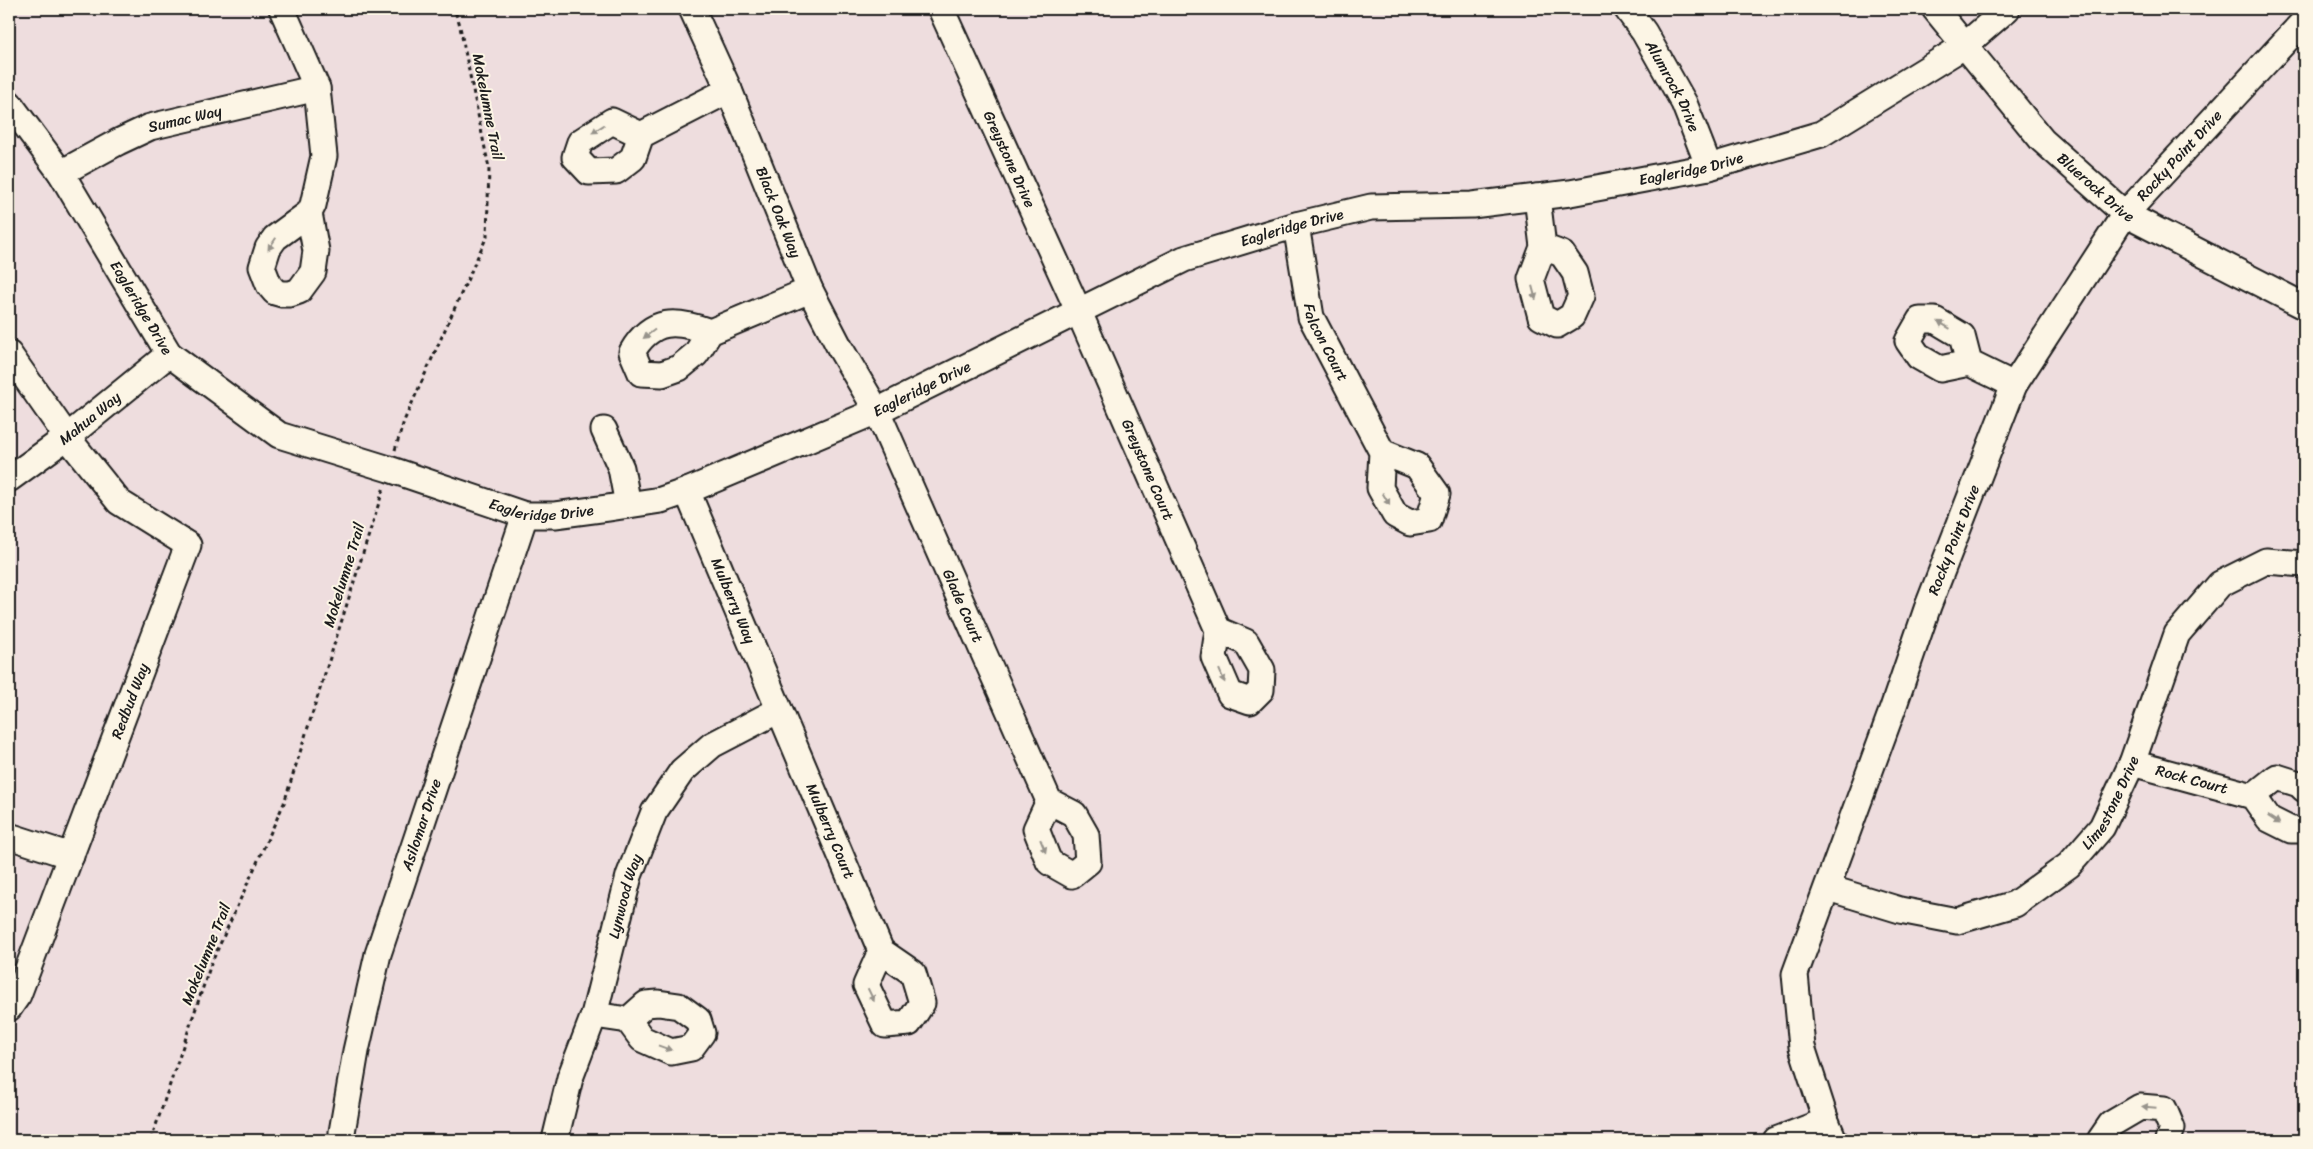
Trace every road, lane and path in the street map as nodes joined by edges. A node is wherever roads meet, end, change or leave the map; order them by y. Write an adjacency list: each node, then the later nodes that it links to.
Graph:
1 (282, 9): 10 (street)
2 (454, 9): 33 (path, Mokelumne Trail)
3 (692, 9): 11 (street, Black Oak Way)
4 (941, 9): 23 (street, Greystone Drive)
5 (1627, 9): 14 (street, Alumrock Drive)
6 (1934, 9): 9 (street, Bluerock Drive)
7 (2006, 9): 9 (street, Eagleridge Drive)
8 (2304, 21): 18 (street, Rocky Point Drive)
9 (1964, 46): 14 (street, Eagleridge Drive); 18 (street, Bluerock Drive)
10 (317, 88): 15 (street, Sumac Way); 17 (street)
11 (729, 90): 13 (street); 21 (street, Black Oak Way)
12 (9, 103): 15 (street, Eagleridge Drive)
13 (641, 135)
14 (1709, 167): 16 (street, Eagleridge Drive)
15 (61, 173): 26 (street, Eagleridge Drive)
16 (1537, 197): 19 (street, Eagleridge Drive); 20 (street)
17 (309, 213)
18 (2124, 214): 22 (street, Bluerock Drive); 28 (street, Rocky Point Drive)
19 (1296, 225): 23 (street, Eagleridge Drive); 32 (street, Falcon Court)
20 (1543, 247)
21 (810, 290): 24 (street); 29 (street, Black Oak Way)
22 (2304, 306)
23 (1078, 310): 29 (street, Eagleridge Drive); 39 (street, Greystone Court)
24 (710, 332)
25 (9, 354): 31 (street)
26 (169, 354): 31 (street, Mahua Way); 33 (street, Eagleridge Drive)
27 (1969, 363): 28 (street)
28 (2014, 385): 48 (street, Rocky Point Drive)
29 (877, 410): 35 (street, Eagleridge Drive); 44 (street, Glade Court)
30 (604, 430): 36 (street)
31 (67, 437): 34 (street, Mahua Way); 47 (street, Redbud Way)
32 (1382, 452)
33 (389, 469): 37 (street, Eagleridge Drive); 54 (path, Mokelumne Trail)
34 (9, 479)
35 (687, 491): 36 (street, Eagleridge Drive); 40 (street, Mulberry Way)
36 (628, 505): 37 (street, Eagleridge Drive)
37 (525, 515): 55 (street, Asilomar Drive)
38 (2304, 564): 41 (street, Limestone Drive)
39 (1218, 630)
40 (779, 710): 49 (street, Mulberry Court); 51 (street, Lynwood Way)
41 (2132, 763): 43 (street, Rock Court); 48 (street, Limestone Drive)
42 (2304, 788): 43 (street)
43 (2253, 796): 45 (street, one-way to 45)
44 (1049, 801)
45 (2304, 830)
46 (9, 836): 47 (street)
47 (71, 856): 50 (street, Redbud Way)
48 (1828, 888): 53 (street, Rocky Point Drive)
49 (881, 951)
50 (9, 1008)
51 (594, 1015): 52 (street); 56 (street, Lynwood Way)
52 (628, 1020)
53 (1830, 1131): 57 (street)
54 (151, 1140)
55 (342, 1140)
56 (555, 1140)
57 (1776, 1140)
58 (2100, 1140): 59 (street, one-way to 58)
59 (2168, 1140)

